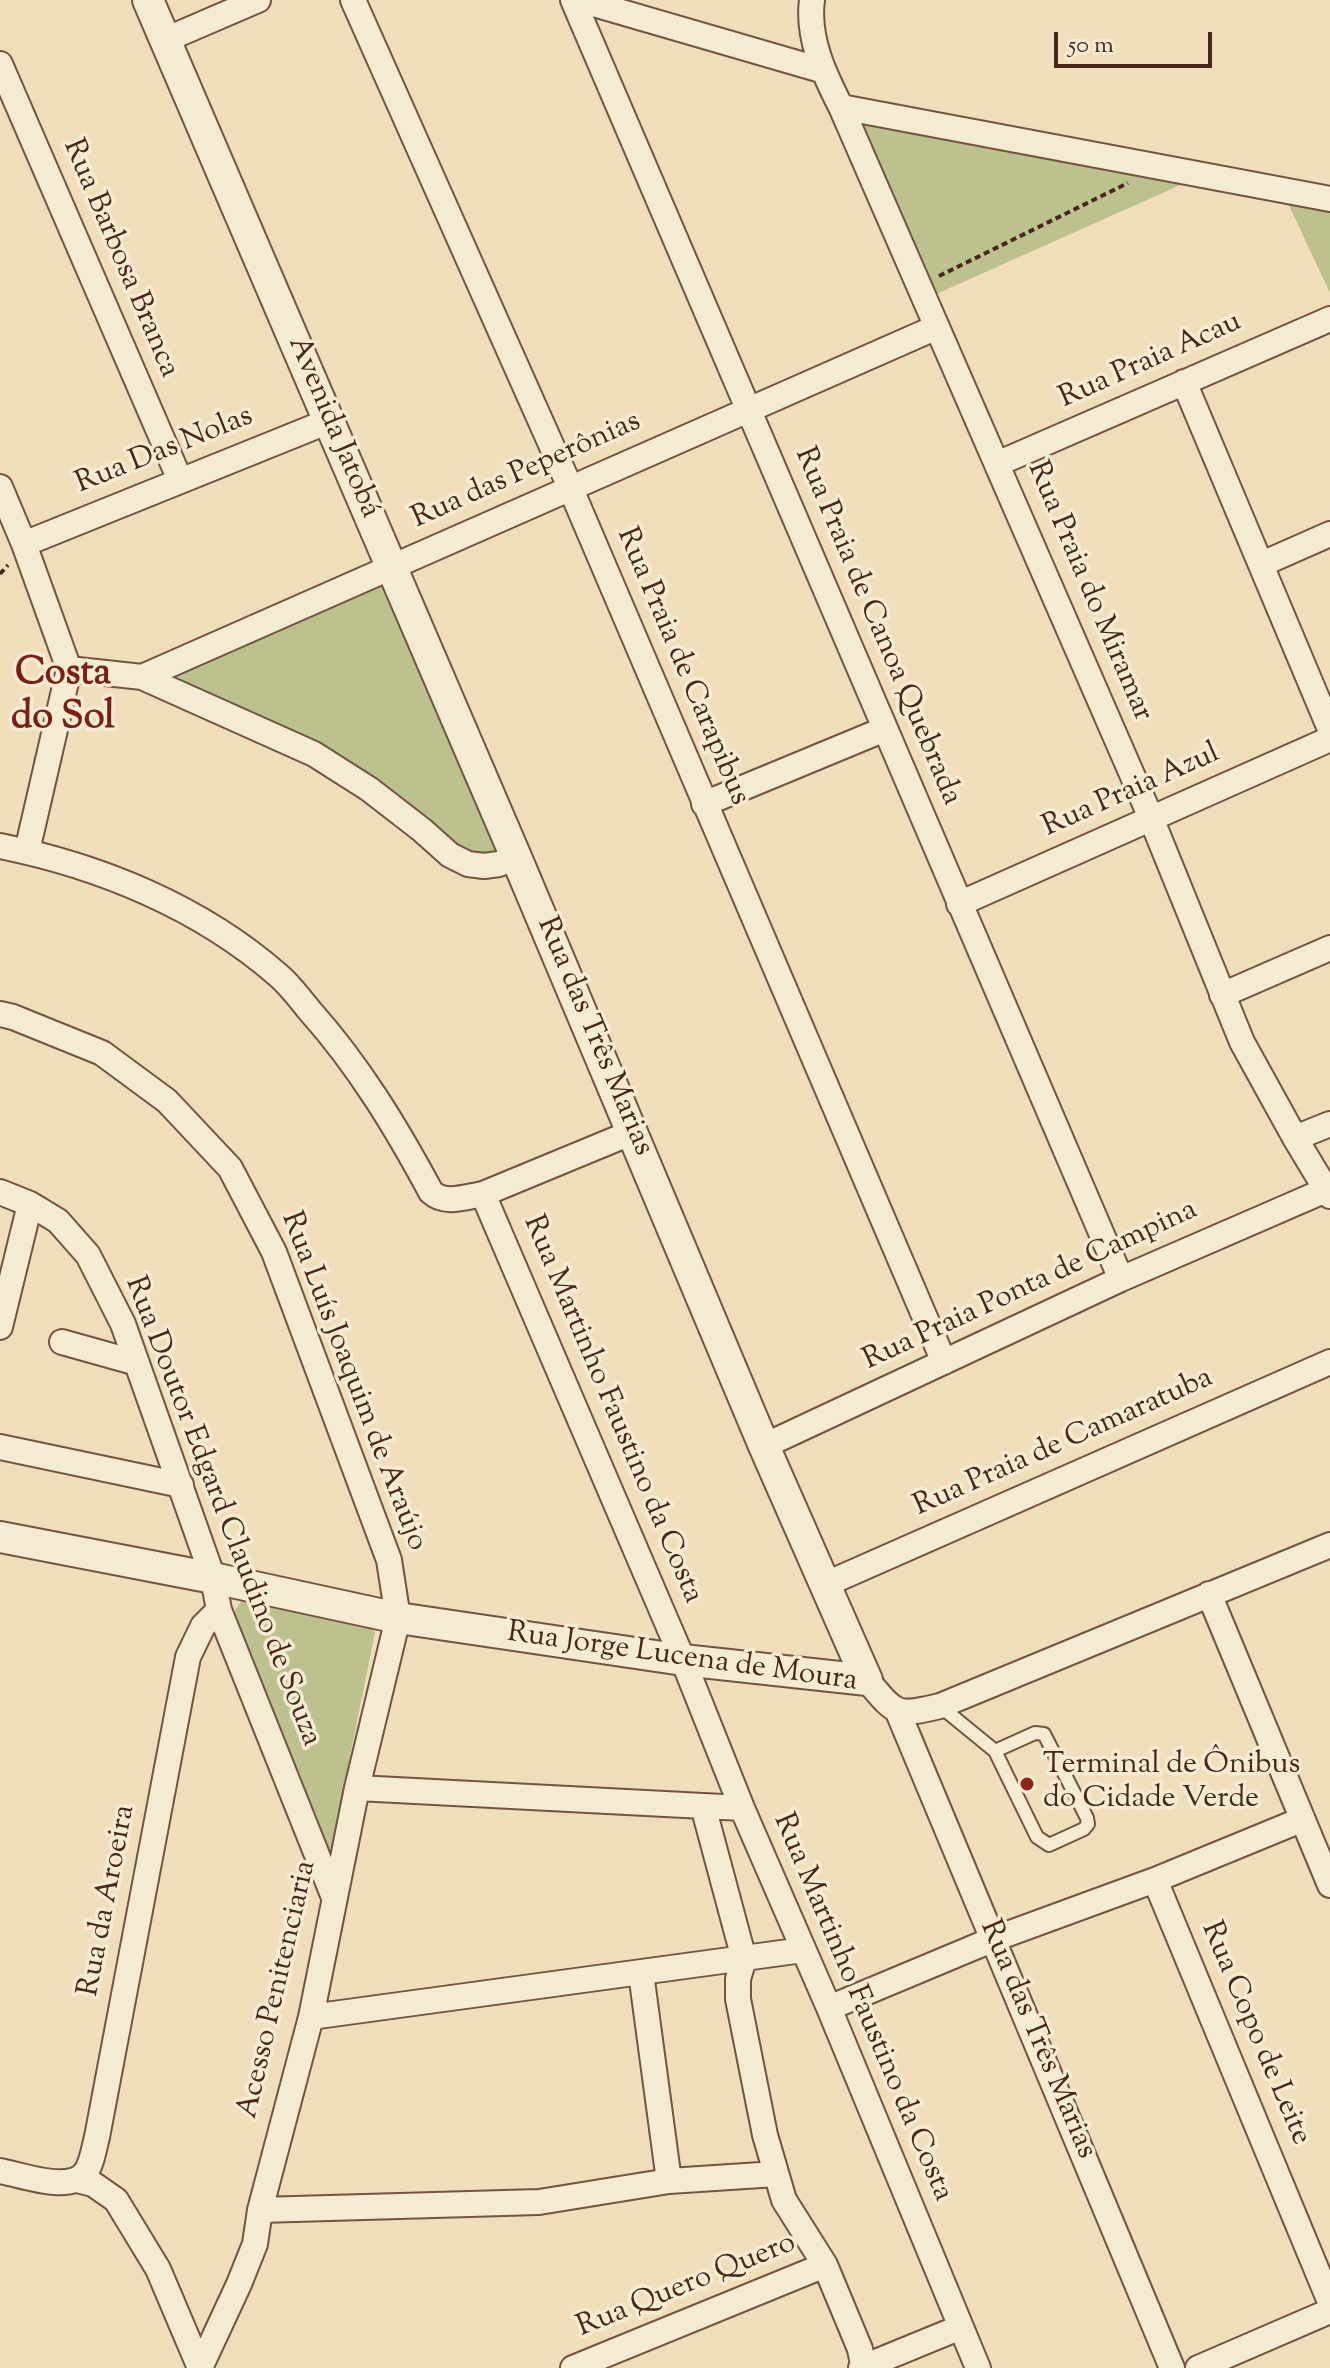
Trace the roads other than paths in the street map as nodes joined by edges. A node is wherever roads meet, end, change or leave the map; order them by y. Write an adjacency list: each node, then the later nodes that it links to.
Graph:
1 (148, 0): 7 (street, Avenida Jatobá)
2 (258, 0): 7 (street)
3 (353, 0): 20 (street, Rua Praia de Carapibus)
4 (573, 0): 15 (street, Rua Praia de Canoa Quebrada)
5 (580, 0): 9 (street)
6 (812, 0): 9 (street, Rua Praia do Miramar)
7 (165, 40): 16 (street, Avenida Jatobá)
8 (0, 64): 18 (street, Rua Barbosa Branca)
9 (821, 70): 10 (street, Rua Praia do Miramar)
10 (841, 107): 11 (street); 13 (street, Rua Praia do Miramar)
11 (1330, 199)
12 (1330, 319): 14 (street, Rua Praia Acau)
13 (937, 327): 15 (street, Rua das Peperônias); 17 (street, Rua Praia do Miramar)
14 (1184, 382): 17 (street, Rua Praia Acau); 23 (street)
15 (748, 411): 20 (street, Rua das Peperônias); 27 (street, Rua Praia de Canoa Quebrada)
16 (329, 421): 18 (street, Rua Das Nolas); 24 (street, Avenida Jatobá)
17 (997, 464): 31 (street, Rua Praia do Miramar)
18 (180, 480): 22 (street, Rua Das Nolas)
19 (0, 487): 22 (street)
20 (570, 487): 24 (street, Rua das Peperônias); 30 (street, Rua Praia de Carapibus)
21 (1330, 534): 23 (street)
22 (24, 544): 25 (street)
23 (1262, 564): 28 (street)
24 (391, 567): 26 (street, Rua das Peperônias); 34 (street, Avenida Jatobá)
25 (69, 669): 26 (street); 33 (street)
26 (142, 677): 34 (street)
27 (885, 729): 30 (street); 35 (street, Rua Praia de Canoa Quebrada)
28 (1330, 729)
29 (1330, 739): 31 (street, Rua Praia Azul)
30 (704, 804): 49 (street, Rua Praia de Carapibus)
31 (1151, 818): 35 (street, Rua Praia Azul); 37 (street, Rua Praia do Miramar)
32 (0, 846): 33 (street, Rua Martinho Faustino da Costa)
33 (27, 851): 44 (street, Rua Martinho Faustino da Costa)
34 (516, 857): 40 (street, Rua das Três Marias)
35 (959, 904): 46 (street, Rua Praia de Canoa Quebrada)
36 (1330, 948): 37 (street)
37 (1222, 995): 41 (street, Rua Praia do Miramar)
38 (0, 1014): 61 (street, Rua Luís Joaquim de Araújo)
39 (1330, 1124): 41 (street)
40 (633, 1132): 44 (street); 52 (street, Rua das Três Marias)
41 (1295, 1138): 43 (street, Rua Praia do Miramar)
42 (0, 1192): 45 (street, Rua Doutor Edgard Claudino de Souza)
43 (1328, 1193): 46 (street, Rua Praia Ponta de Campina)
44 (483, 1194): 62 (street, Rua Martinho Faustino da Costa)
45 (30, 1204): 47 (street); 51 (street, Rua Doutor Edgard Claudino de Souza)
46 (1121, 1279): 49 (street, Rua Praia Ponta de Campina)
47 (0, 1327)
48 (62, 1342): 51 (street)
49 (944, 1362): 52 (street, Rua Praia Ponta de Campina)
50 (1330, 1362): 58 (street, Rua Praia de Camaratuba)
51 (137, 1363): 54 (street, Rua Doutor Edgard Claudino de Souza)
52 (764, 1446): 58 (street, Rua das Três Marias)
53 (0, 1447): 54 (street)
54 (181, 1485): 57 (street, Rua Doutor Edgard Claudino de Souza)
55 (0, 1537): 57 (street, Rua Jorge Lucena de Moura)
56 (1330, 1545): 59 (street)
57 (213, 1578): 60 (street, Rua Doutor Edgard Claudino de Souza); 61 (street, Rua Jorge Lucena de Moura)
58 (824, 1585): 63 (street, Rua das Três Marias)
59 (1209, 1594): 64 (street); 70 (street)
60 (219, 1610): 73 (street, Rua Doutor Edgard Claudino de Souza); 82 (street, Rua da Aroeira)
61 (398, 1618): 62 (street, Rua Jorge Lucena de Moura); 67 (street, Acesso Penitenciaria)
62 (683, 1660): 63 (street, Rua Jorge Lucena de Moura); 69 (street, Rua Martinho Faustino da Costa)
63 (867, 1680): 65 (street, Rua Jorge Lucena de Moura)
64 (940, 1706): 65 (street); 66 (lane)
65 (898, 1712): 74 (street, Rua das Três Marias)
66 (995, 1751): 66 (lane)
67 (357, 1788): 68 (street); 73 (street, Acesso Penitenciaria)
68 (703, 1806): 69 (street); 76 (street)
69 (742, 1808): 75 (street, Rua Martinho Faustino da Costa)
70 (1301, 1820): 71 (street); 72 (street)
71 (1155, 1880): 74 (street); 86 (street, Rua Copo de Leite)
72 (1330, 1885)
73 (333, 1895): 79 (street, Acesso Penitenciaria)
74 (994, 1939): 78 (street); 93 (street, Rua das Três Marias)
75 (803, 1950): 76 (street); 78 (street, Rua Martinho Faustino da Costa)
76 (744, 1959): 77 (street); 81 (street)
77 (641, 1973): 79 (street); 83 (street)
78 (829, 2008): 88 (street, Rua Martinho Faustino da Costa)
79 (311, 2017): 84 (street, Acesso Penitenciaria)
80 (0, 2171): 82 (street)
81 (776, 2174): 83 (street); 85 (street)
82 (77, 2180): 90 (street)
83 (669, 2181): 84 (street)
84 (260, 2210): 90 (street, Acesso Penitenciaria)
85 (825, 2265): 89 (street); 91 (street, Rua Quero Quero)
86 (1330, 2302)
87 (1330, 2311): 94 (street)
88 (961, 2327): 89 (street); 92 (street, Rua Martinho Faustino da Costa)
89 (862, 2366)
90 (200, 2368)
91 (573, 2368)
92 (978, 2368)
93 (1172, 2368)
94 (1198, 2368)

